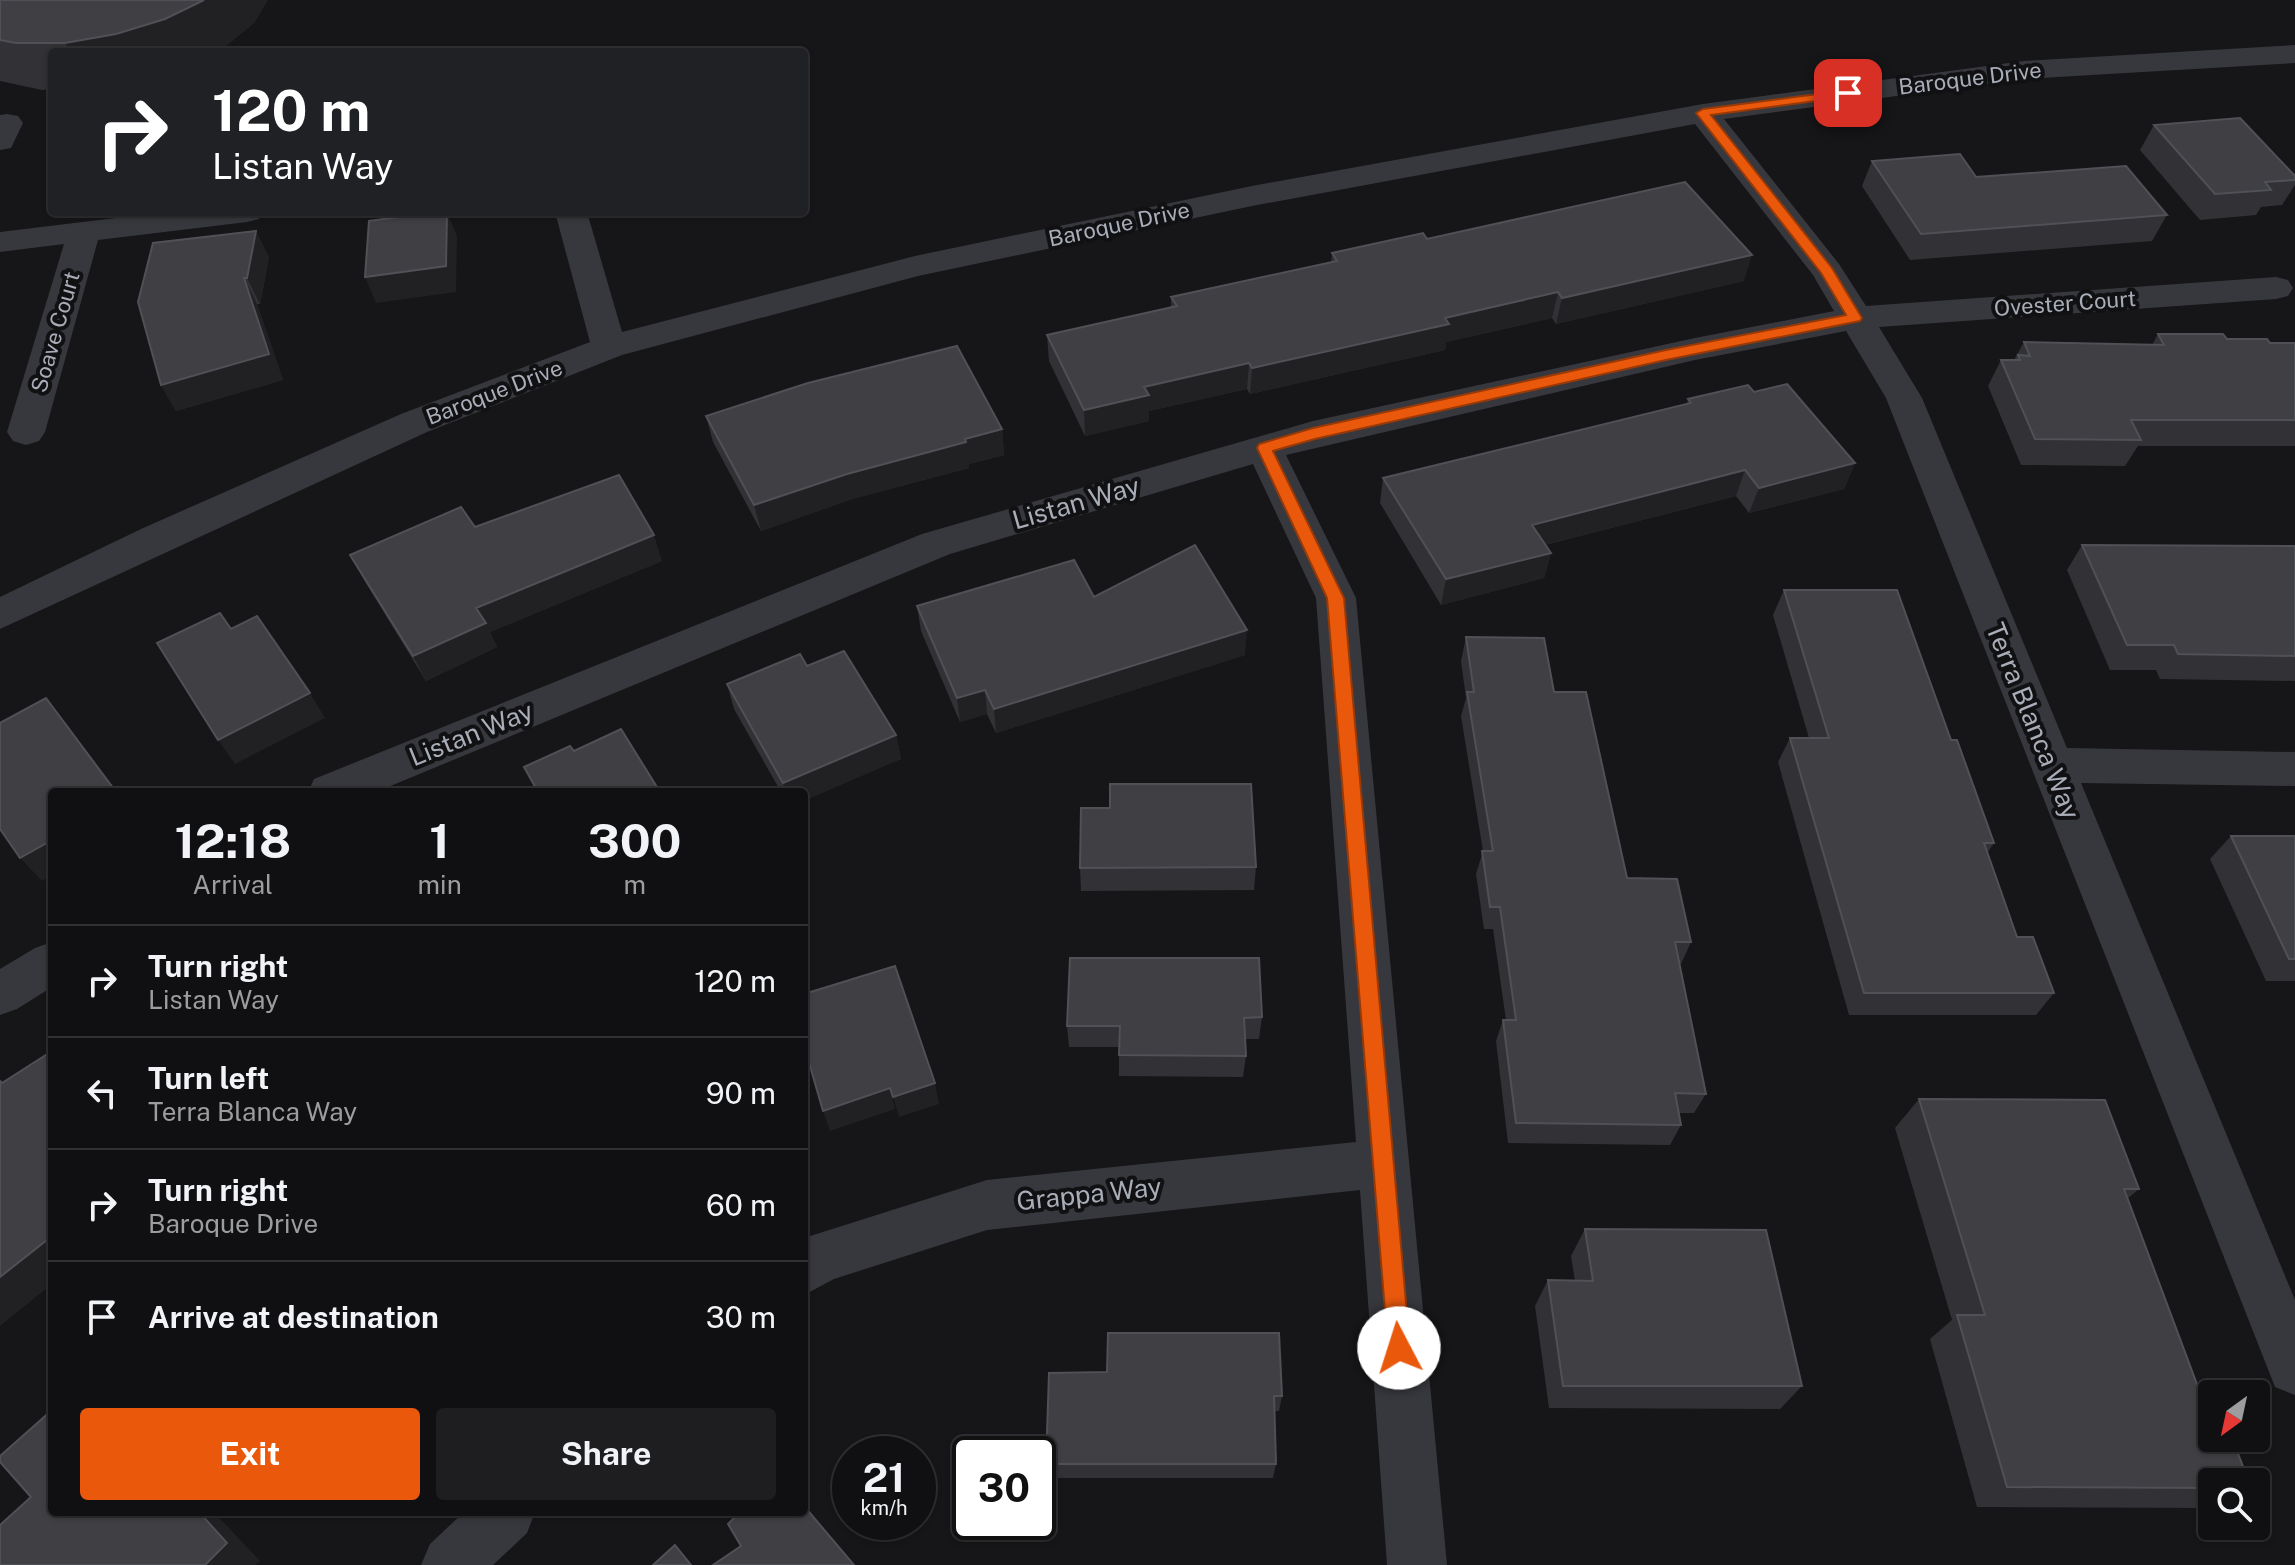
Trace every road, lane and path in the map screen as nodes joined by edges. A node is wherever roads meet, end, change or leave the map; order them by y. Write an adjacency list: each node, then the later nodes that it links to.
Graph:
1 (2295, 54): 2 (street, Baroque Drive)
2 (1703, 113): 8 (street, Terra Blanca Way); 9 (street, Baroque Drive)
3 (214, 216): 5 (street)
4 (572, 216): 9 (street)
5 (84, 232): 6 (street); 10 (street, Soave Court)
6 (0, 242)
7 (2276, 288): 8 (street, Ovester Court)
8 (1855, 318): 11 (street, Listan Way); 13 (street, Terra Blanca Way)
9 (609, 347): 12 (street, Baroque Drive)
10 (26, 432)
11 (1264, 448): 15 (street, Listan Way); 18 (street)
12 (0, 614)
13 (2051, 765): 14 (street); 20 (street, Terra Blanca Way)
14 (2295, 769)
15 (340, 788)
16 (48, 964): 17 (street)
17 (0, 994)
18 (1383, 1163): 19 (street, Grappa Way); 23 (street)
19 (808, 1266)
20 (2295, 1367)
21 (502, 1516): 22 (street)
22 (451, 1565)
23 (1417, 1565)

